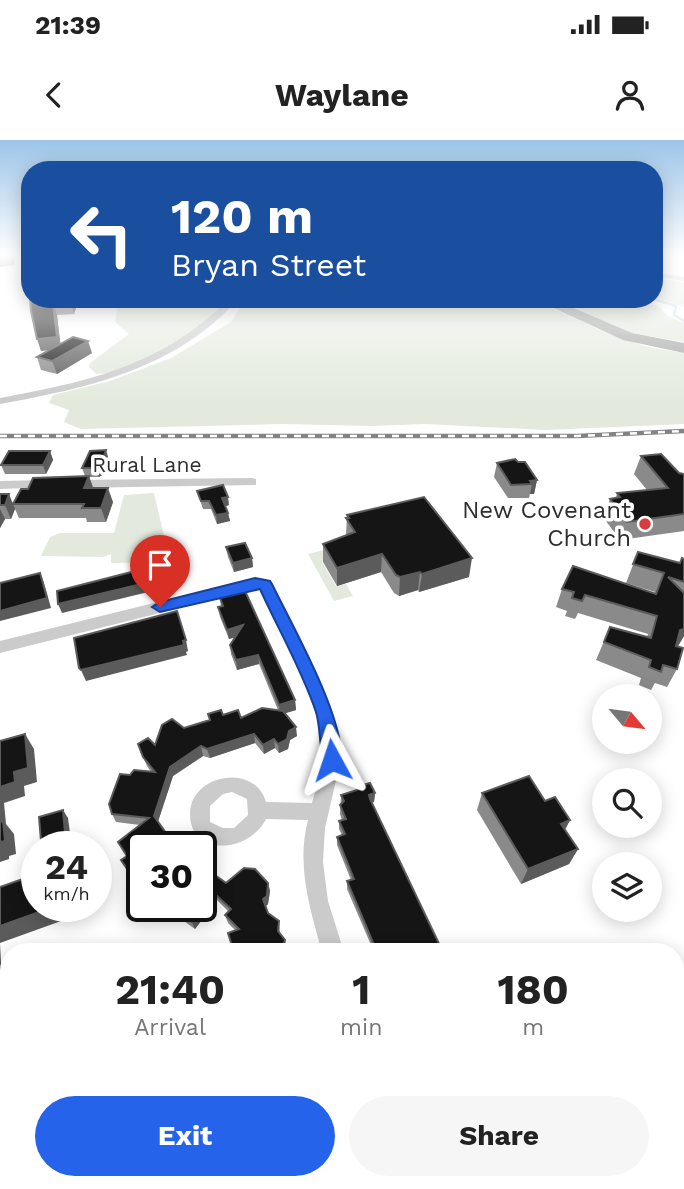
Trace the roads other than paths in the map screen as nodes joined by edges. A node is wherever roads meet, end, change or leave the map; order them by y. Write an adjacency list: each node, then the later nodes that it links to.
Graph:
1 (225, 308): 4 (street)
2 (562, 308): 3 (main road)
3 (684, 348)
4 (0, 401)
5 (252, 482): 6 (street, Rural Lane)
6 (0, 485)
7 (0, 647): 9 (street)
8 (259, 810): 9 (street)
9 (319, 812): 10 (street)
10 (330, 943)

